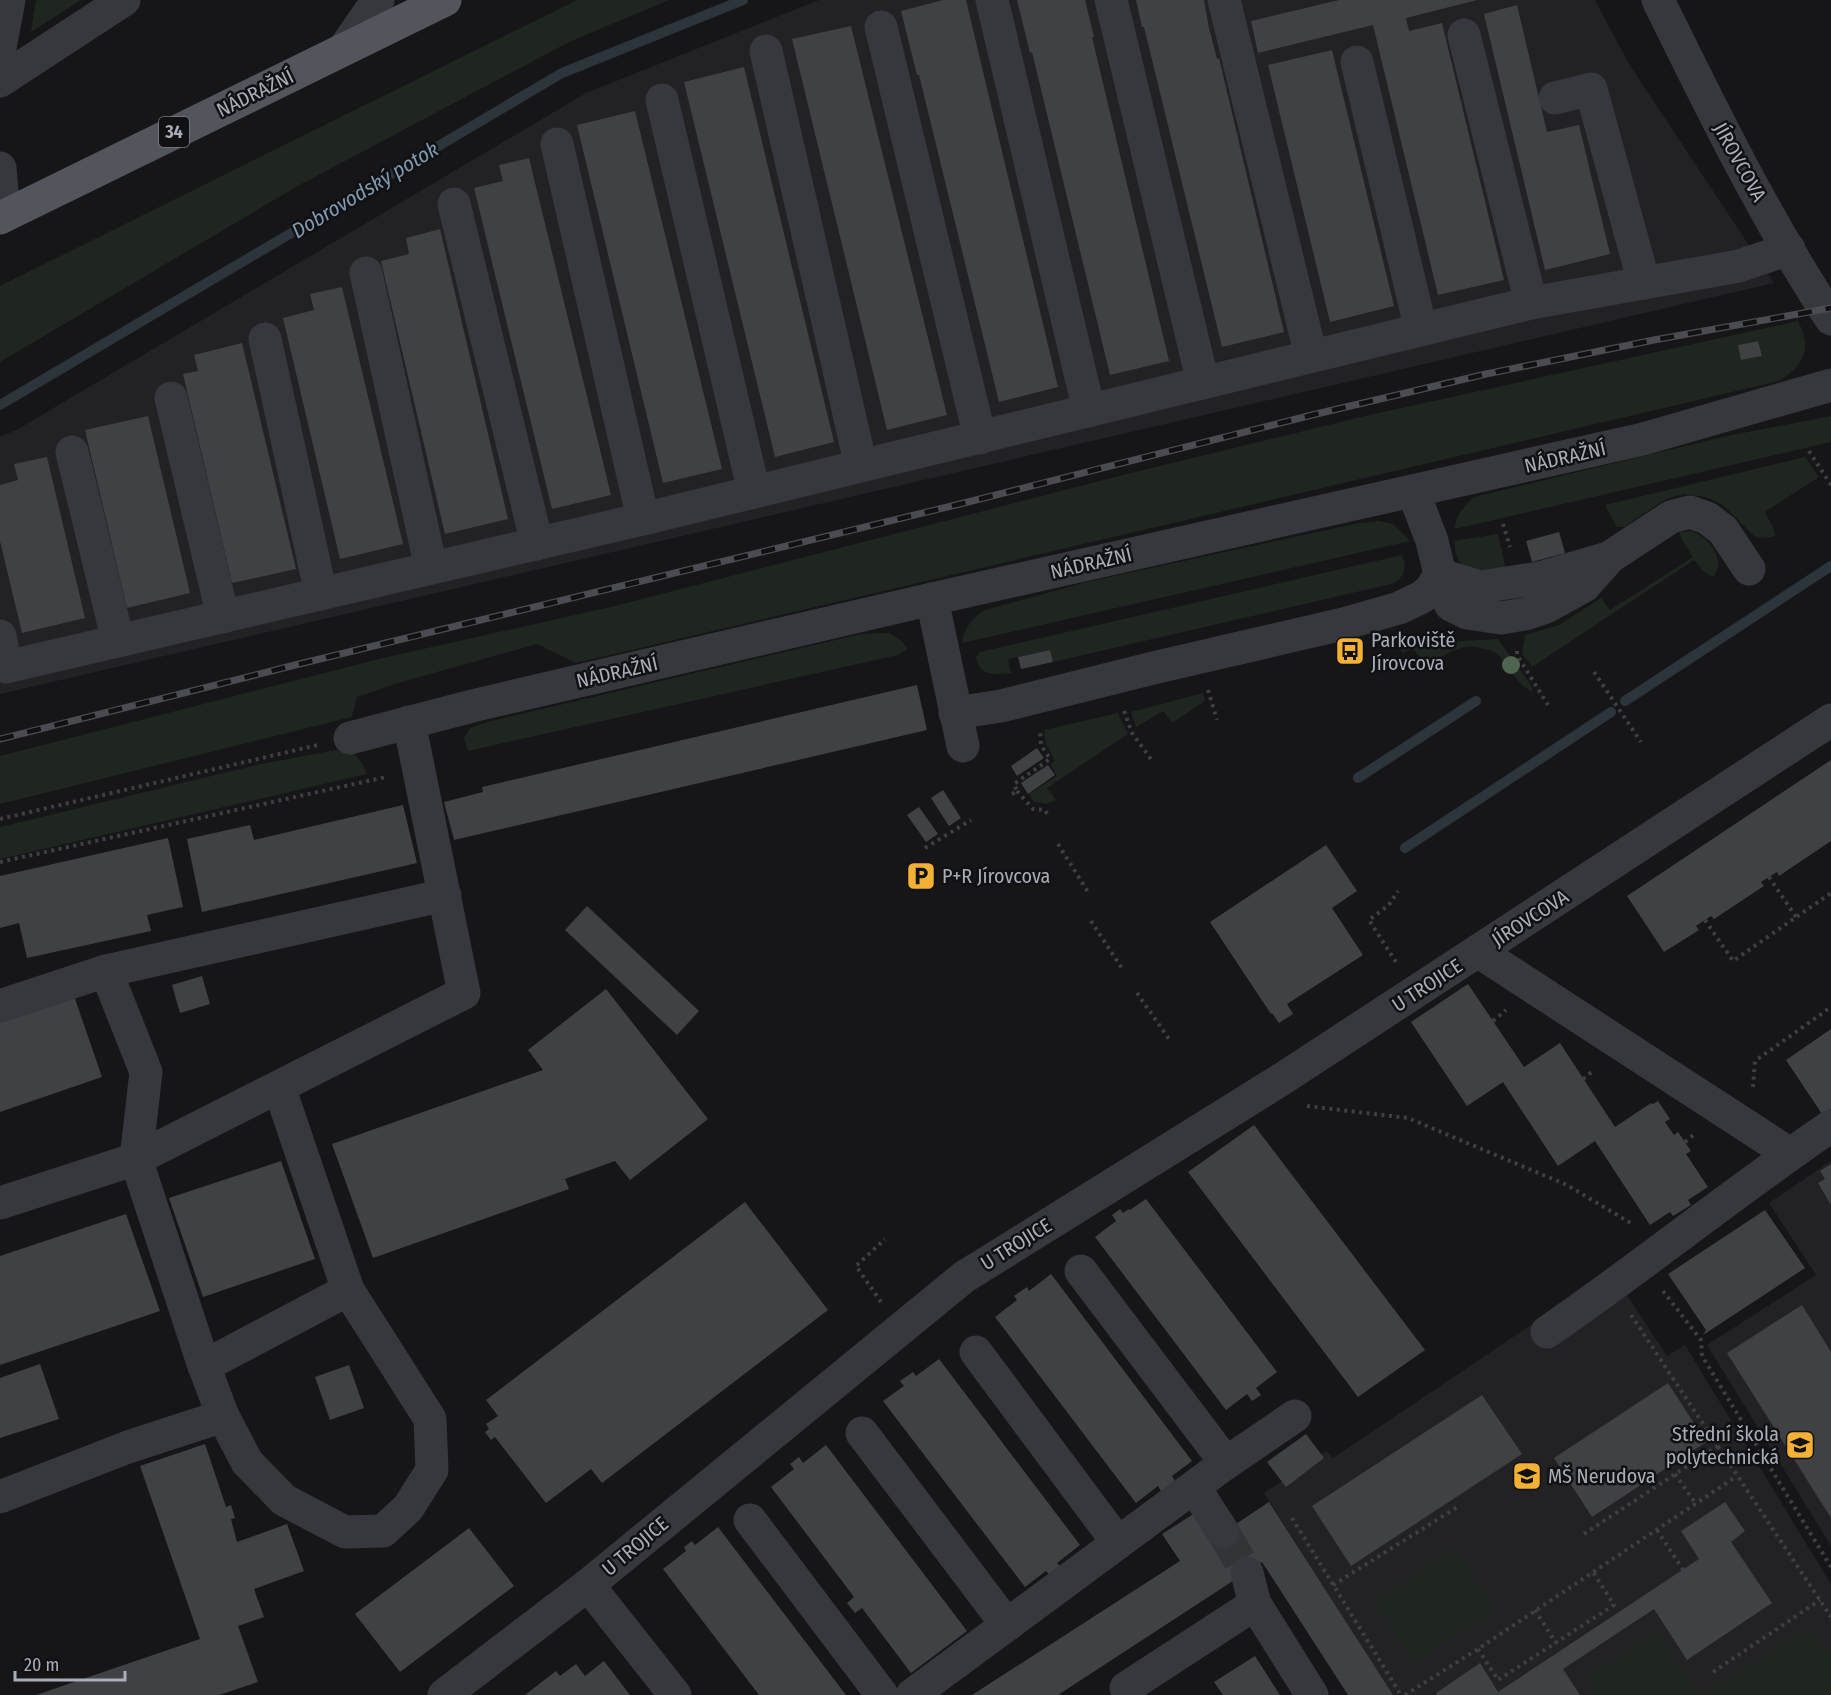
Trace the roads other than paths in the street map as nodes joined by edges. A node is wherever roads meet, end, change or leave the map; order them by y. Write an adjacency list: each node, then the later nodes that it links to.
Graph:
1 (9, 0): 11 (street)
2 (124, 0): 15 (street)
3 (378, 0): 12 (street)
4 (445, 0): 12 (main road, NÁDRAŽNÍ / 34)
5 (992, 0): 33 (street)
6 (1111, 0): 30 (street)
7 (1658, 0): 22 (street, JÍROVCOVA)
8 (1231, 2): 29 (street)
9 (881, 27): 34 (street)
10 (1464, 35): 25 (street)
11 (0, 48)
12 (344, 49): 21 (main road, NÁDRAŽNÍ / 34)
13 (766, 51): 36 (street)
14 (1357, 62): 27 (street)
15 (0, 81)
16 (1555, 98): 24 (street)
17 (662, 100): 38 (street)
18 (556, 144): 39 (street)
19 (0, 168): 21 (street)
20 (454, 204): 40 (street)
21 (2, 216)
22 (1789, 249): 24 (street); 26 (street, JÍROVCOVA)
23 (366, 273): 41 (street)
24 (1644, 283): 25 (street)
25 (1531, 303): 27 (street)
26 (1831, 319)
27 (1421, 330): 29 (street)
28 (265, 339): 44 (street)
29 (1311, 356): 30 (street)
30 (1203, 383): 33 (street)
31 (1831, 385): 37 (street, NÁDRAŽNÍ)
32 (171, 398): 46 (street)
33 (1089, 411): 34 (street)
34 (980, 438): 36 (street)
35 (72, 452): 48 (street)
36 (861, 466): 38 (street)
37 (1413, 491): 43 (street); 45 (street, NÁDRAŽNÍ)
38 (754, 492): 39 (street)
39 (644, 519): 40 (street)
40 (537, 544): 41 (street)
41 (431, 568): 44 (street)
42 (1749, 569): 43 (street)
43 (1440, 575): 49 (street)
44 (321, 594): 46 (street)
45 (932, 599): 49 (street); 51 (street, NÁDRAŽNÍ)
46 (223, 617): 48 (street)
47 (0, 636): 48 (street)
48 (118, 641)
49 (955, 713): 53 (street)
50 (1831, 720): 55 (street, JÍROVCOVA)
51 (409, 722): 52 (street, NÁDRAŽNÍ); 54 (street)
52 (350, 738)
53 (963, 746)
54 (445, 895): 56 (street); 58 (street)
55 (1479, 952): 60 (street, JÍROVCOVA); 78 (street, U TROJICE)
56 (106, 970): 57 (street); 61 (street)
57 (0, 1006)
58 (279, 1087): 61 (street); 64 (street)
59 (1831, 1126): 60 (street)
60 (1790, 1154): 65 (street)
61 (136, 1159): 62 (street); 67 (street)
62 (0, 1203)
63 (1081, 1271): 71 (street)
64 (348, 1290): 67 (street); 68 (street)
65 (1547, 1332)
66 (976, 1353): 76 (street)
67 (204, 1366): 68 (street)
68 (223, 1416): 73 (street)
69 (1295, 1416): 71 (street)
70 (862, 1433): 80 (street)
71 (1226, 1463): 72 (street)
72 (1194, 1487): 75 (street); 76 (street)
73 (0, 1497)
74 (750, 1520): 83 (street)
75 (1224, 1532)
76 (1118, 1543): 80 (street)
77 (1247, 1573): 79 (street)
78 (588, 1585): 81 (street, U TROJICE); 82 (street, U TROJICE)
79 (1255, 1604): 85 (street); 86 (street)
80 (1006, 1625): 84 (street)
81 (444, 1695)
82 (675, 1695)
83 (882, 1695)
84 (912, 1695)
85 (1130, 1695)
86 (1312, 1695)

